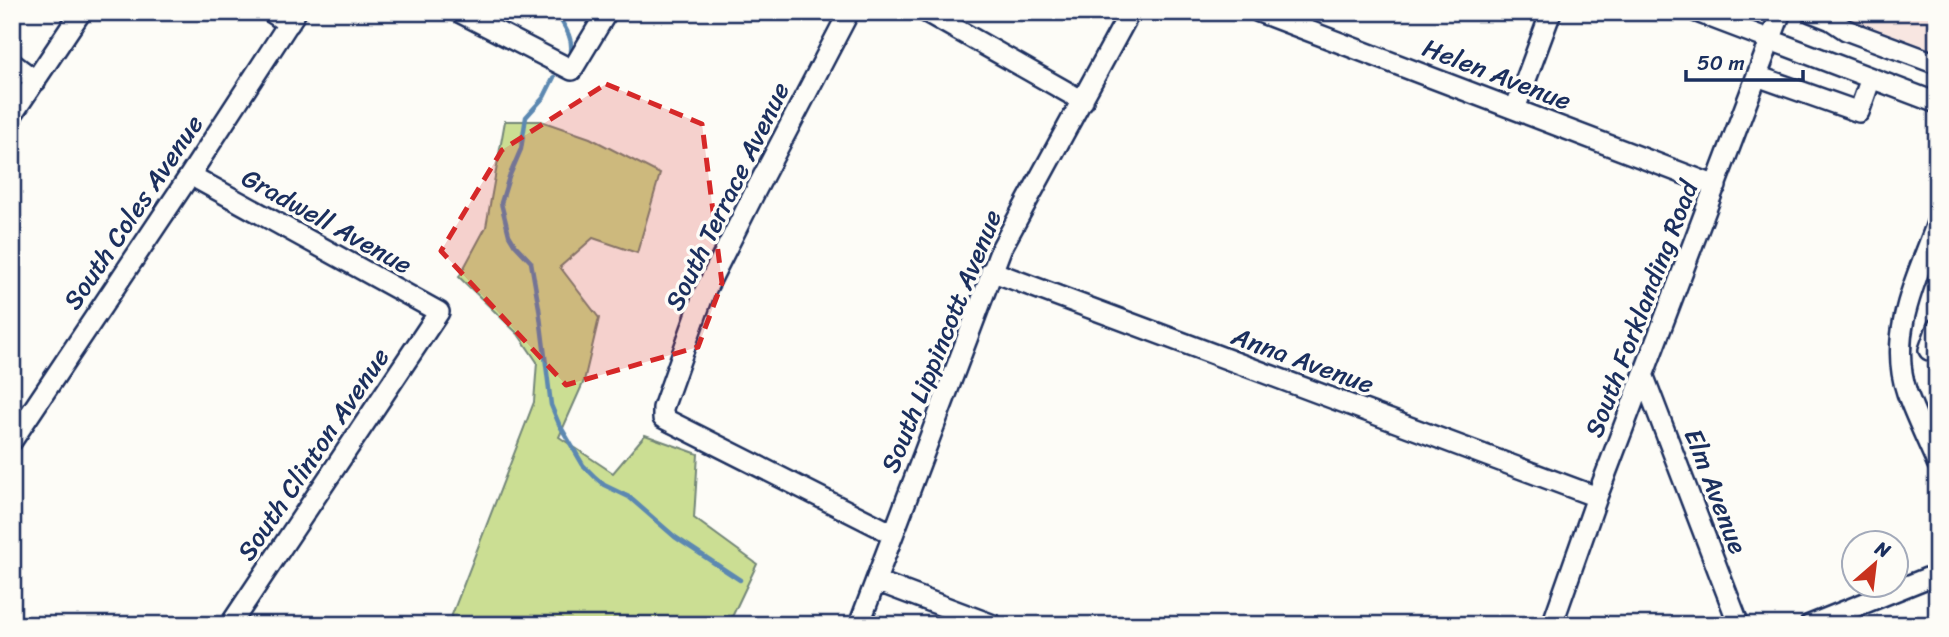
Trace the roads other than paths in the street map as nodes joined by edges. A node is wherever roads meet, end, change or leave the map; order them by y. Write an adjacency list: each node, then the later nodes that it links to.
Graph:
1 (81, 12): 19 (street)
2 (271, 12): 13 (street)
3 (459, 12): 4 (street)
4 (607, 12)
5 (849, 12): 36 (street, South Terrace Avenue)
6 (926, 12): 20 (street)
7 (1130, 12): 20 (street, South Lippincott Avenue)
8 (1259, 12): 22 (street, Helen Avenue)
9 (1551, 12): 22 (street)
10 (1696, 12): 14 (street)
11 (1781, 12): 14 (street, South Forklanding Road)
12 (1811, 12): 16 (street)
13 (293, 18): 24 (street, South Coles Avenue)
14 (1770, 40): 17 (street, South Forklanding Road); 18 (street)
15 (12, 63): 19 (street)
16 (1937, 64)
17 (1757, 76): 18 (street); 25 (street, South Forklanding Road)
18 (1871, 78): 21 (street)
19 (36, 81): 23 (street)
20 (1083, 101): 27 (street, South Lippincott Avenue)
21 (1937, 103)
22 (1515, 109): 25 (street, Helen Avenue)
23 (12, 115)
24 (190, 175): 28 (street, Gradwell Avenue); 33 (street, South Coles Avenue)
25 (1716, 186): 32 (street, South Forklanding Road)
26 (1937, 223): 31 (street)
27 (991, 271): 35 (street, Anna Avenue); 36 (street, South Lippincott Avenue)
28 (439, 312): 39 (street, South Clinton Avenue)
29 (1937, 328): 30 (street)
30 (1933, 348): 31 (street)
31 (1900, 357): 34 (street)
32 (1644, 377): 35 (street, South Forklanding Road); 43 (street, Elm Avenue)
33 (12, 441)
34 (1937, 463)
35 (1597, 497): 42 (street, South Forklanding Road)
36 (892, 534): 38 (street, South Lippincott Avenue)
37 (1937, 574): 44 (street)
38 (876, 581): 40 (street, South Lippincott Avenue); 41 (street)
39 (230, 625)
40 (859, 625)
41 (993, 625)
42 (1552, 625)
43 (1739, 625)
44 (1810, 625)

